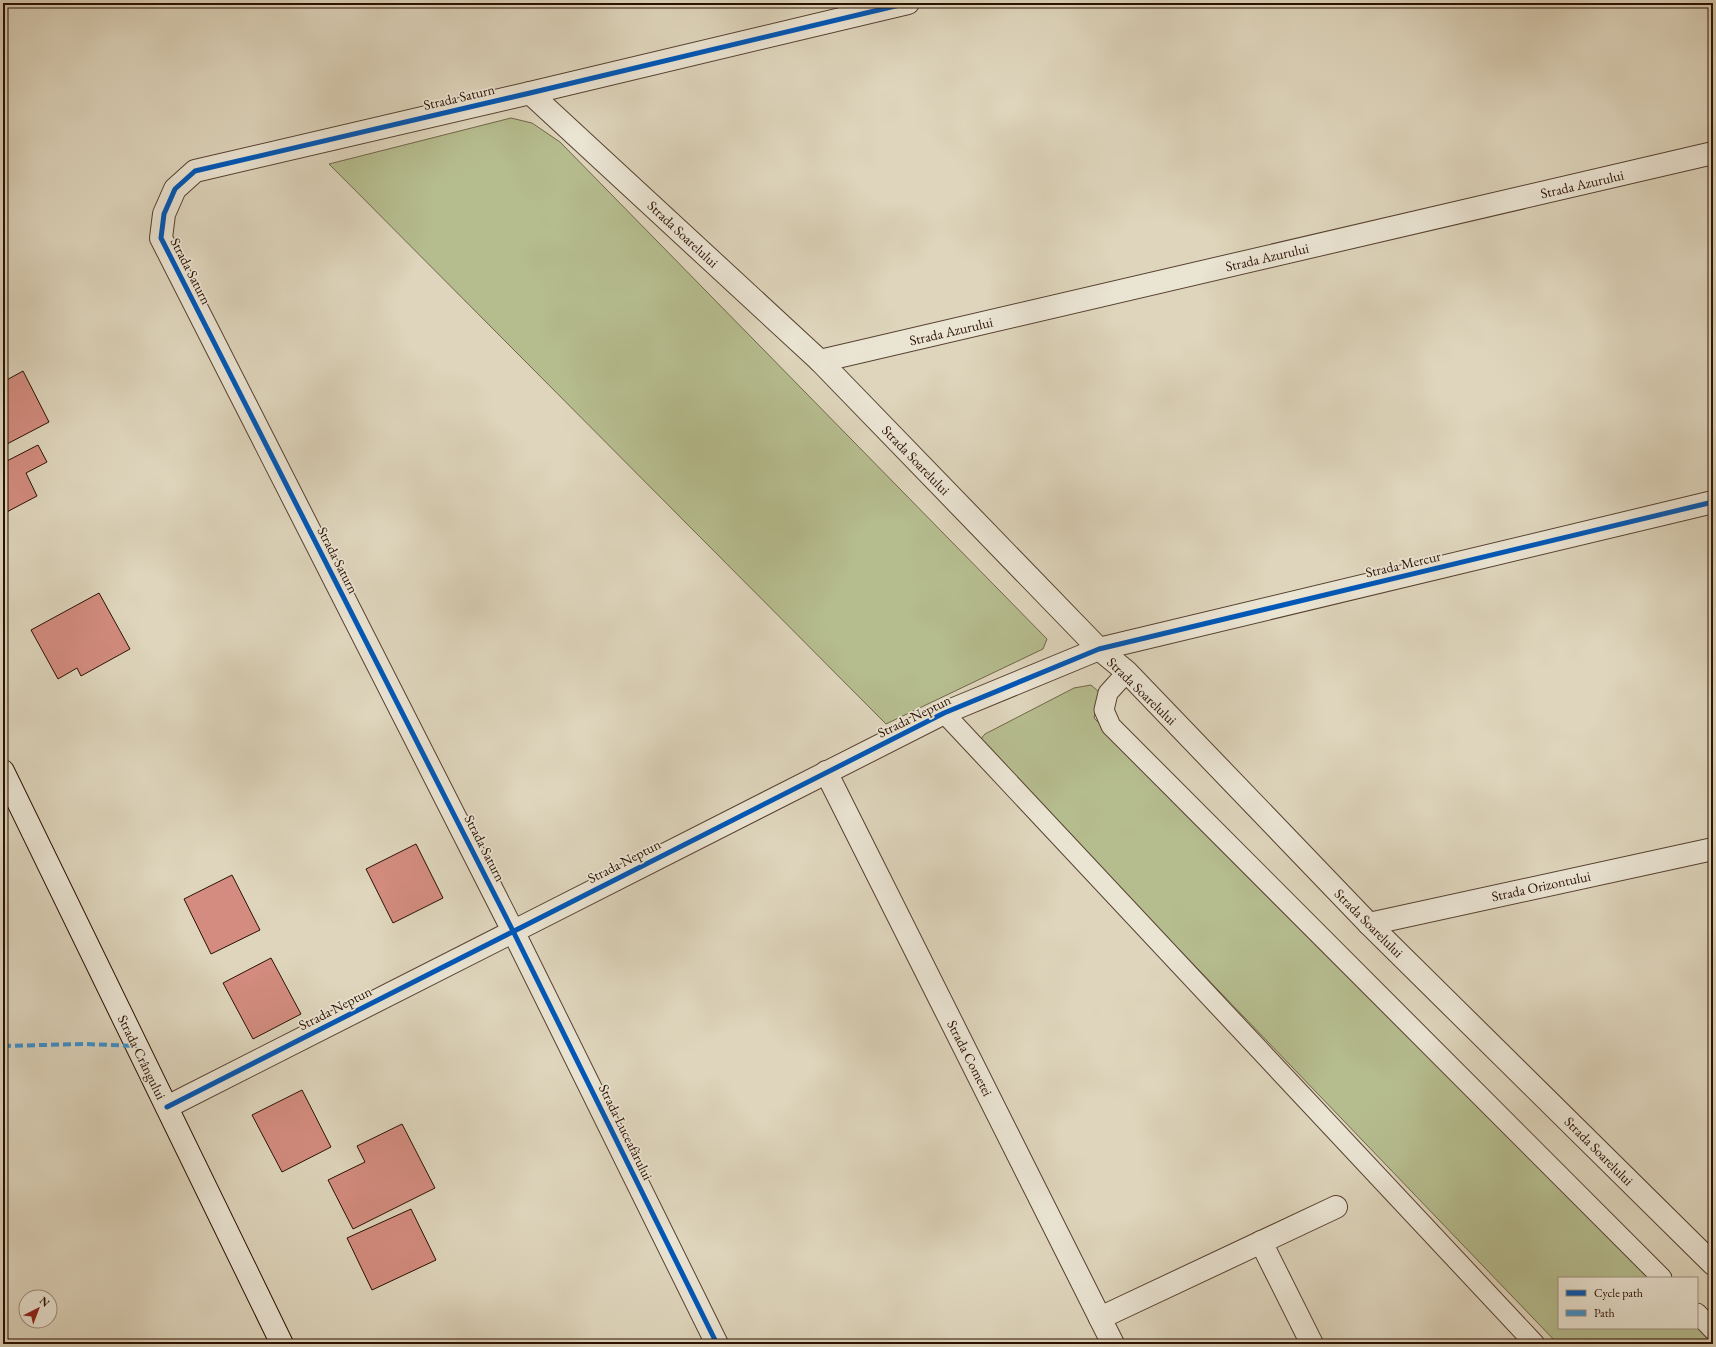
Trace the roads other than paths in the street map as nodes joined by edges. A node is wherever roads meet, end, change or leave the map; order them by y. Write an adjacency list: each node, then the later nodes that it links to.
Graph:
1 (908, 3): 2 (street, Strada Saturn)
2 (530, 93): 4 (street, Strada Soarelului); 13 (street, Strada Saturn)
3 (1713, 153): 4 (street, Strada Azurului)
4 (820, 361): 6 (street, Strada Soarelului)
5 (1713, 502): 6 (street, Strada Mercur)
6 (1098, 649): 7 (street, Strada Soarelului); 8 (street, Strada Neptun)
7 (1126, 672): 12 (street, Strada Soarelului); 18 (lane)
8 (944, 713): 10 (street, Strada Neptun); 26 (lane)
9 (3, 771): 14 (street, Strada Crângului)
10 (826, 772): 13 (street, Strada Neptun); 20 (street, Strada Cometei)
11 (1713, 849): 12 (street, Strada Orizontului)
12 (1369, 924): 17 (street, Strada Soarelului)
13 (513, 931): 14 (street, Strada Neptun); 23 (street, Strada Luceafărului)
14 (167, 1107): 22 (street, Strada Crângului)
15 (1336, 1207): 16 (street)
16 (1261, 1242): 20 (street); 25 (street)
17 (1713, 1264)
18 (1661, 1277)
19 (1698, 1315): 21 (lane)
20 (1100, 1318): 24 (street, Strada Cometei)
21 (1713, 1330)
22 (282, 1344)
23 (716, 1344)
24 (1113, 1344)
25 (1312, 1344)
26 (1536, 1344)

